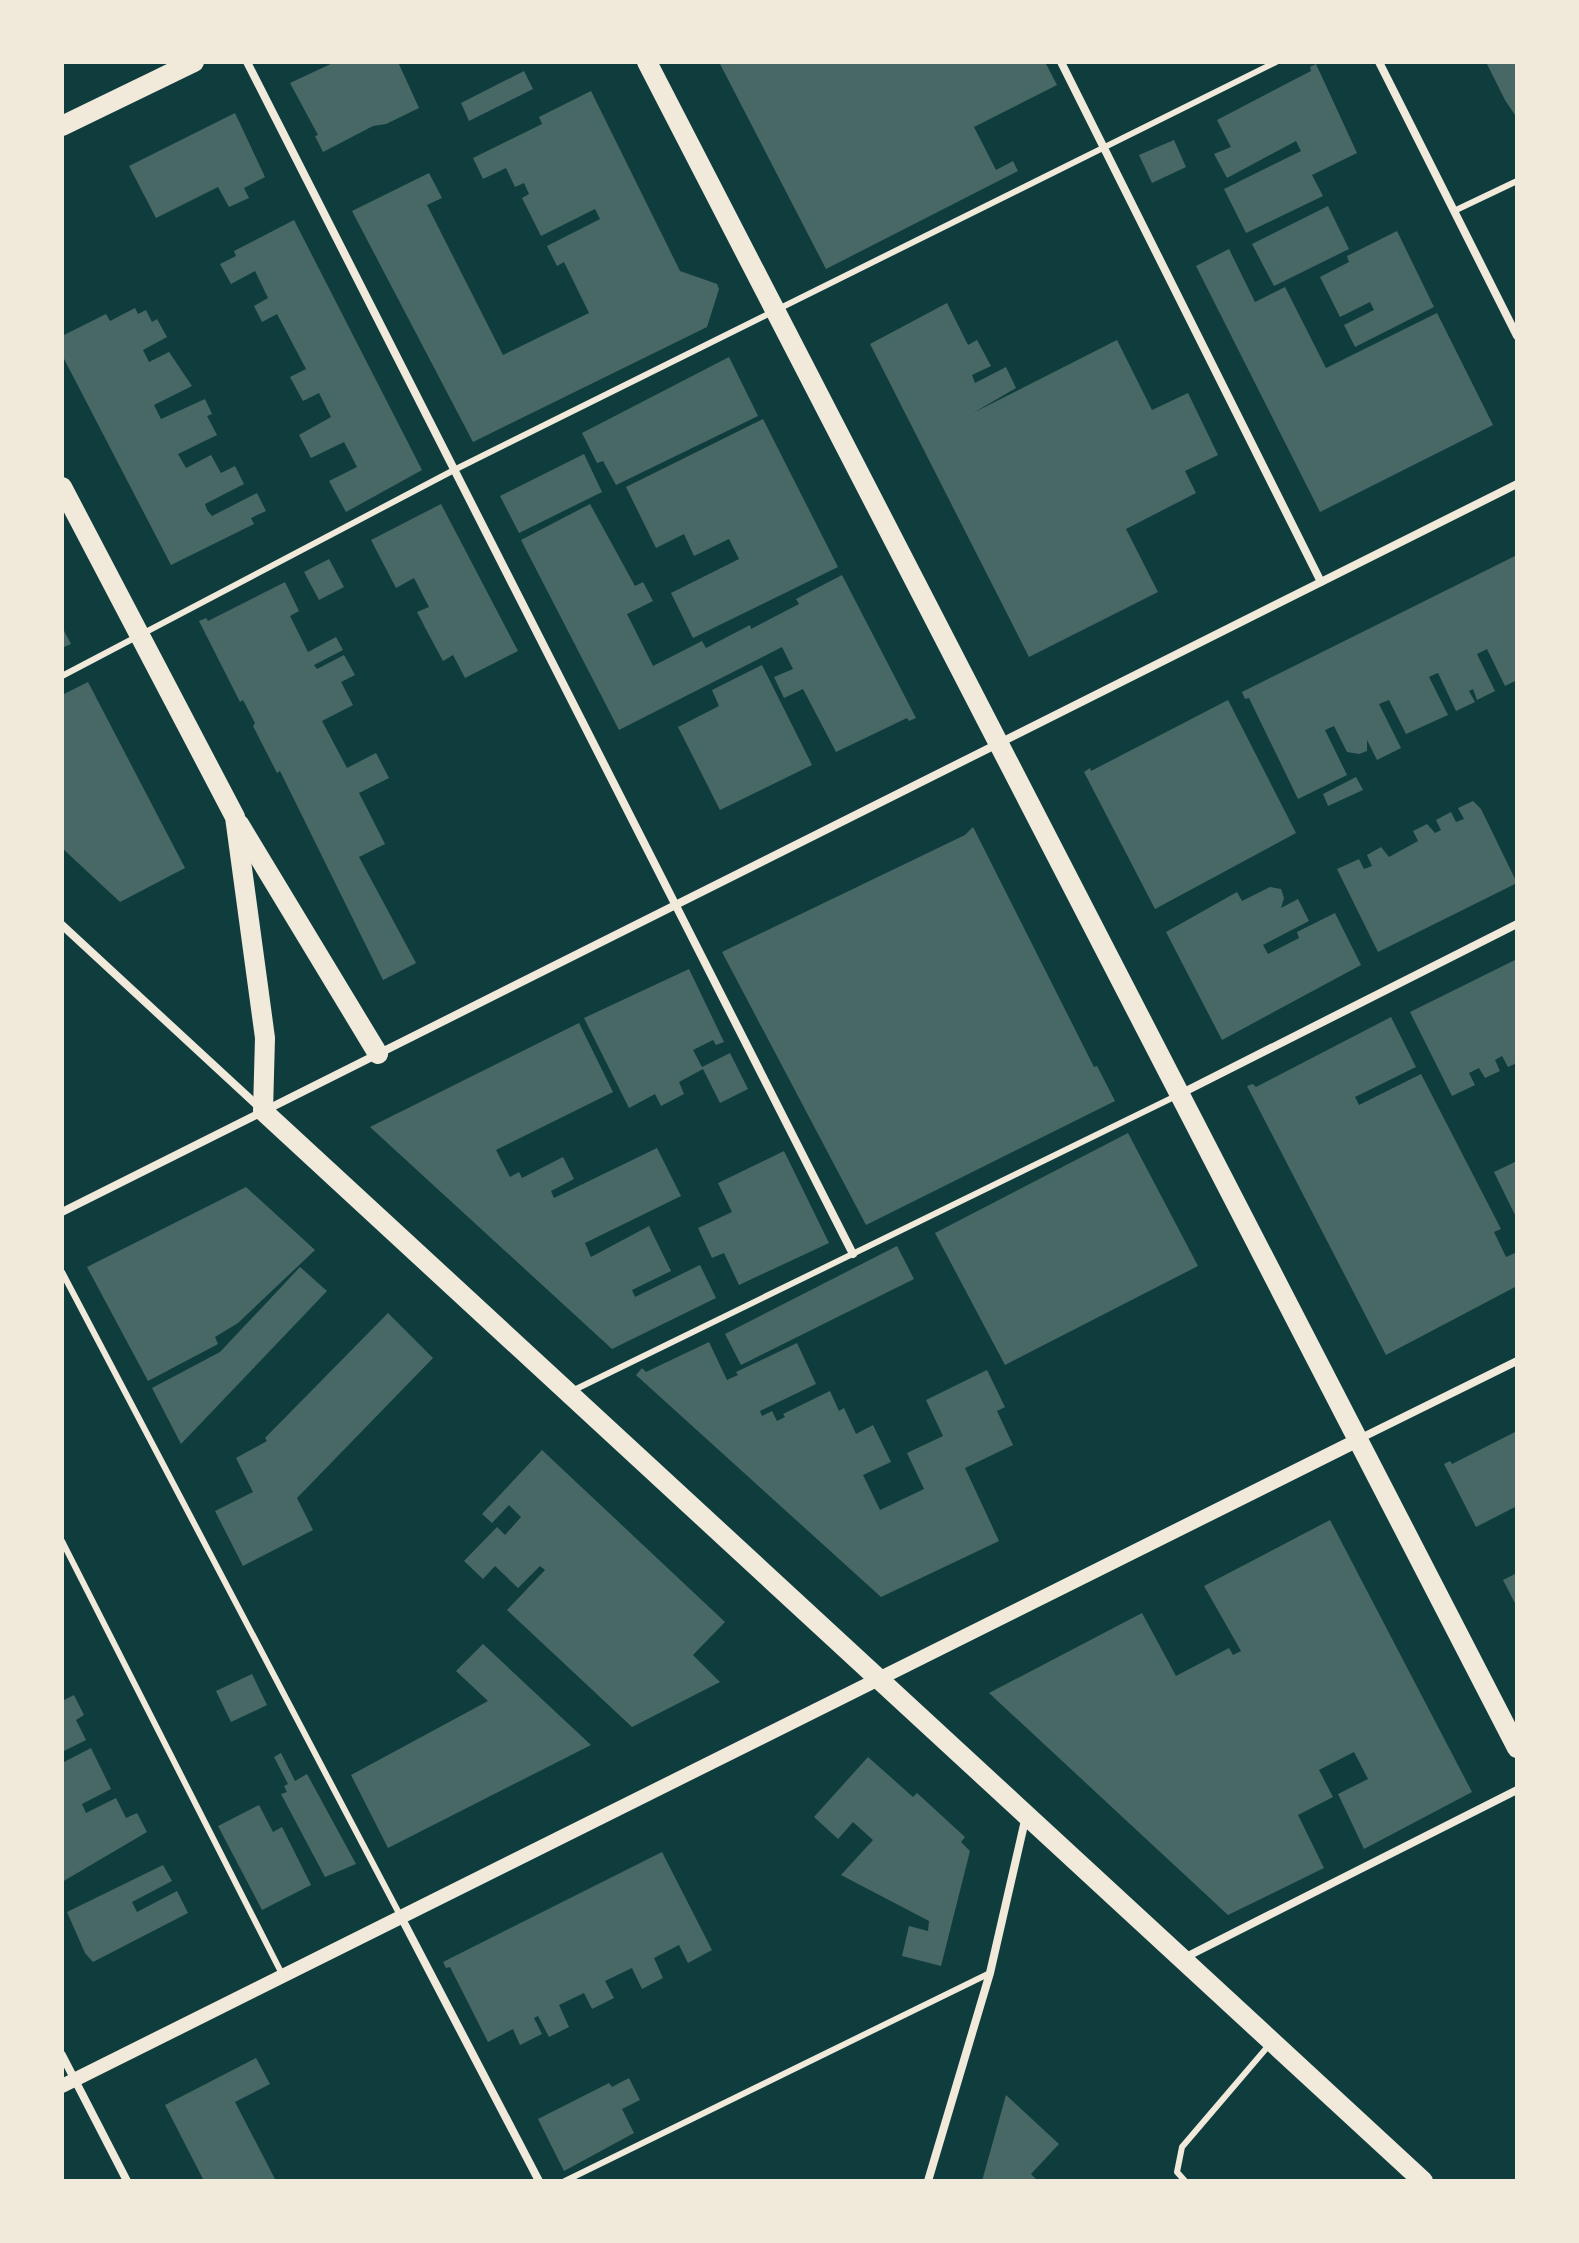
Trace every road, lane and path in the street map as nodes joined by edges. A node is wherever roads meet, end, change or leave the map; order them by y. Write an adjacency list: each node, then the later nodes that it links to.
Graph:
1 (194, 62): 7 (main road)
2 (247, 62): 13 (street)
3 (647, 62): 11 (main road)
4 (1061, 62): 8 (street)
5 (1276, 62): 8 (lane)
6 (1379, 62): 10 (street)
7 (62, 126)
8 (1104, 148): 11 (lane); 16 (street)
9 (1517, 181): 10 (lane)
10 (1454, 211): 12 (street)
11 (778, 311): 13 (lane); 19 (main road)
12 (1517, 336)
13 (454, 470): 17 (lane); 21 (street)
14 (1517, 484): 16 (street)
15 (62, 487): 17 (main road)
16 (1321, 582): 19 (street)
17 (141, 635): 18 (lane); 20 (main road)
18 (62, 676)
19 (1001, 742): 21 (street); 25 (main road)
20 (235, 817): 24 (main road); 26 (main road)
21 (675, 905): 24 (street); 28 (street)
22 (1517, 924): 25 (street)
23 (62, 925): 26 (street)
24 (378, 1054): 26 (street)
25 (1179, 1094): 28 (lane); 32 (main road)
26 (263, 1111): 27 (street); 31 (main road)
27 (62, 1212)
28 (853, 1254): 31 (lane)
29 (62, 1272): 38 (lane)
30 (1517, 1361): 32 (street)
31 (569, 1393): 34 (main road)
32 (1356, 1441): 34 (street); 35 (main road)
33 (62, 1541): 41 (lane)
34 (877, 1678): 37 (main road); 38 (street)
35 (1517, 1748)
36 (1517, 1790): 39 (street)
37 (1026, 1815): 39 (main road); 40 (street)
38 (401, 1917): 41 (street); 46 (street)
39 (1183, 1958): 42 (main road)
40 (990, 1973): 47 (lane); 48 (street)
41 (283, 1976): 44 (street)
42 (1272, 2041): 49 (lane); 50 (main road)
43 (62, 2055): 44 (street)
44 (68, 2083): 45 (street)
45 (127, 2181)
46 (539, 2181)
47 (565, 2181)
48 (928, 2181)
49 (1185, 2181)
50 (1423, 2181)

